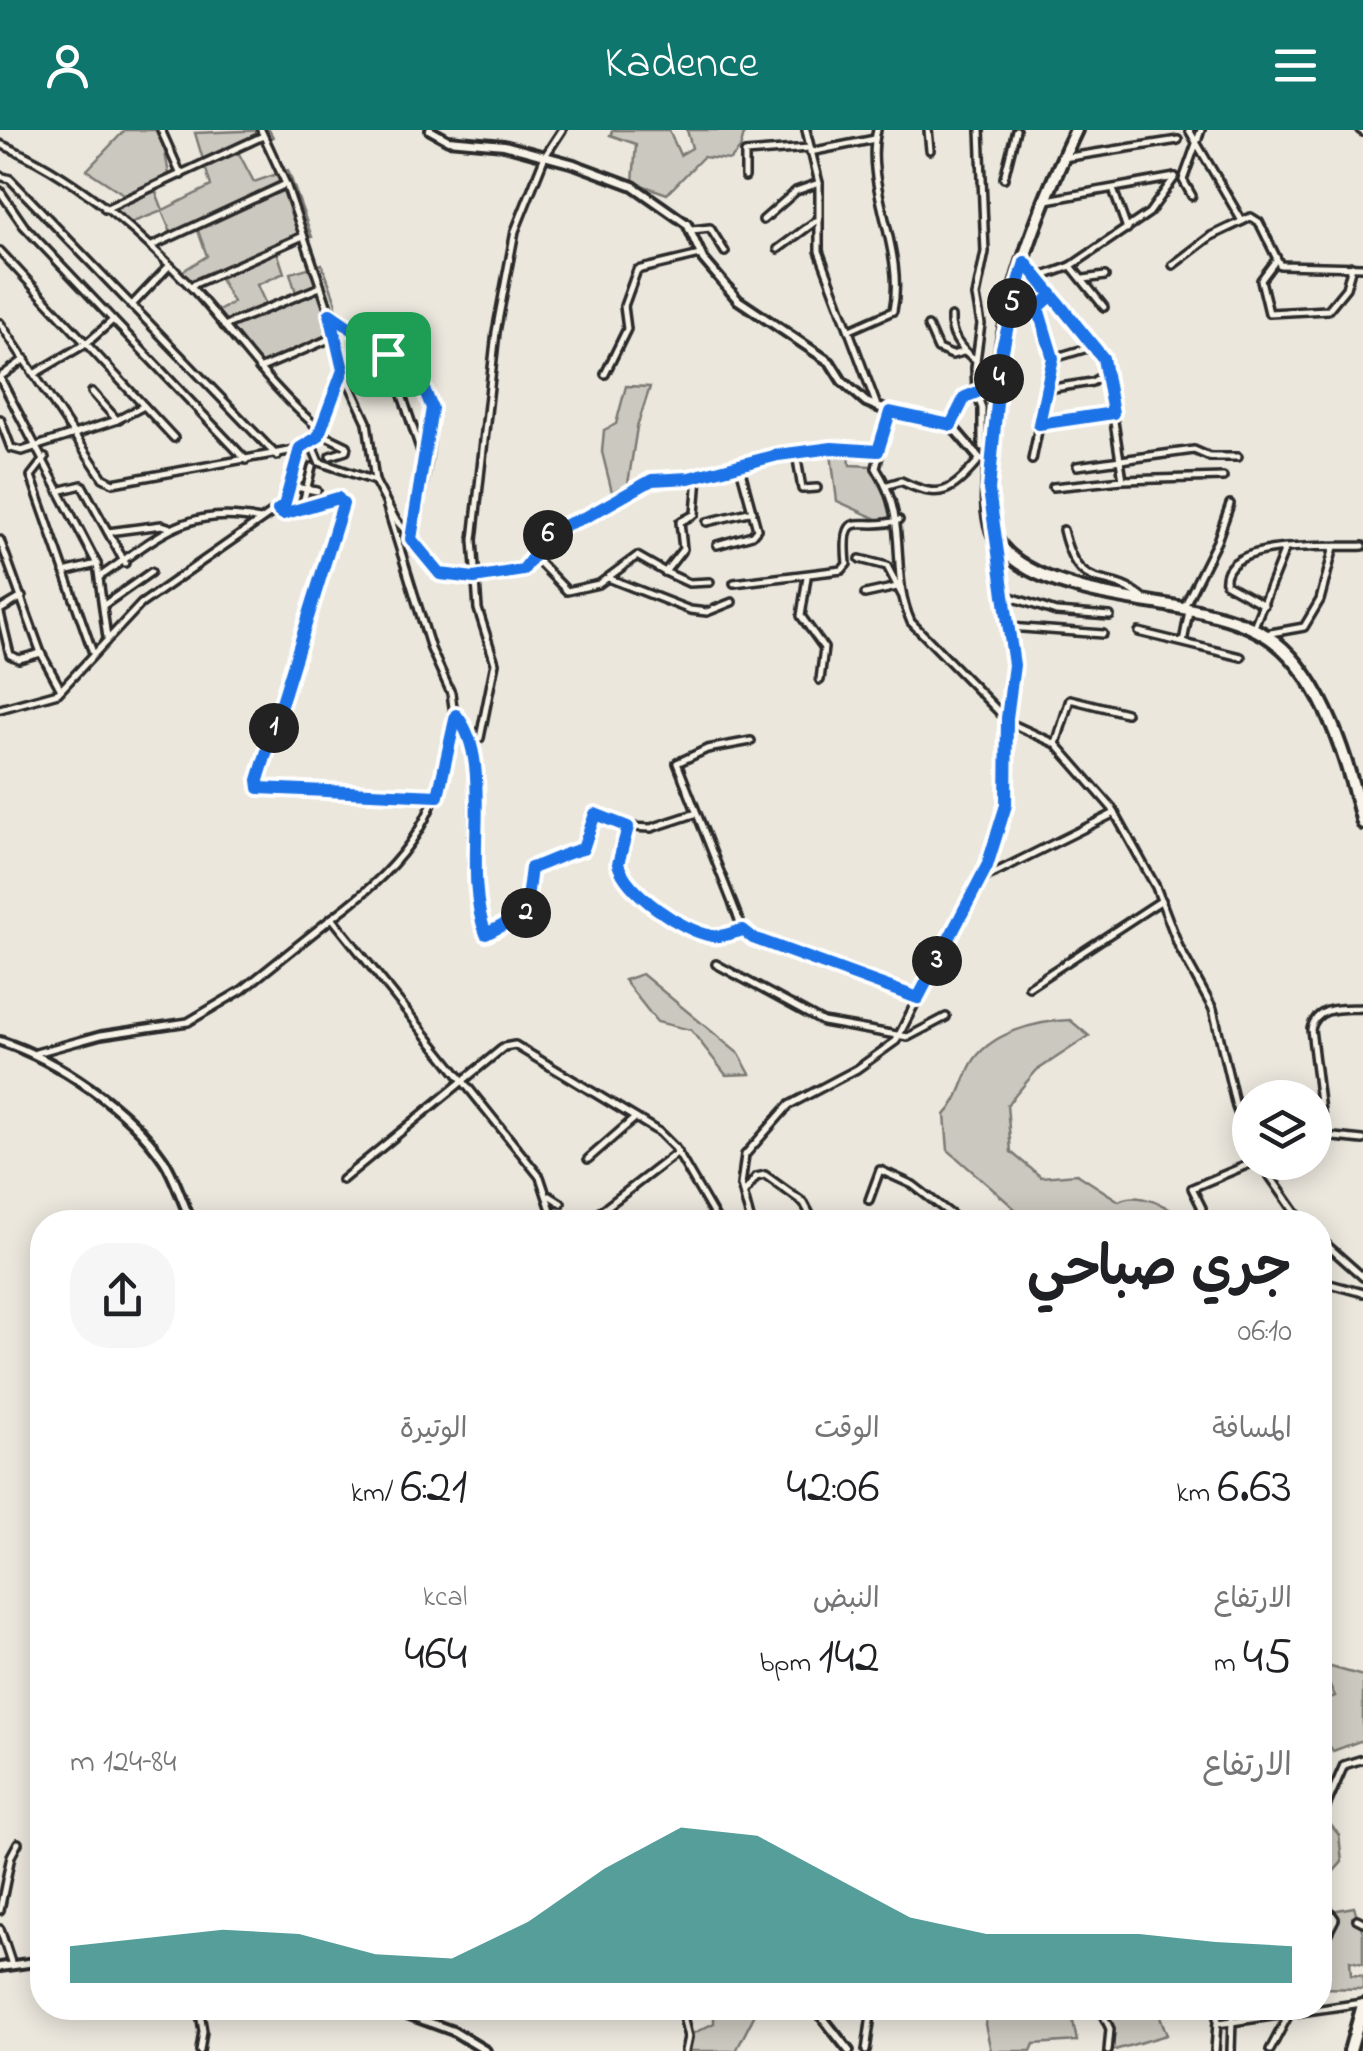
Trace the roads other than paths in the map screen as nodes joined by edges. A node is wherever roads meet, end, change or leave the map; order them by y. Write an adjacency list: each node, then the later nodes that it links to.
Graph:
1 (162, 130): 21 (street)
2 (430, 130): 19 (street)
3 (562, 130): 19 (street)
4 (806, 130): 17 (street)
5 (877, 130): 13 (street)
6 (928, 130): 18 (street)
7 (980, 130): 72 (street)
8 (1016, 130): 24 (street)
9 (1076, 130): 20 (main road)
10 (1189, 130): 16 (street)
11 (1201, 130): 16 (street)
12 (262, 133): 21 (street); 26 (street)
13 (875, 140): 17 (street); 64 (street)
14 (1178, 140): 20 (street)
15 (0, 144): 31 (street)
16 (1197, 146): 29 (street); 33 (street)
17 (809, 150): 23 (street); 25 (street)
18 (930, 150)
19 (545, 156): 36 (street); 149 (street)
20 (1063, 158): 30 (main road)
21 (180, 175): 31 (street)
22 (0, 176): 56 (street)
23 (745, 178)
24 (1004, 178)
25 (819, 183): 32 (street); 34 (street)
26 (286, 184): 37 (street); 38 (street)
27 (0, 191): 60 (street)
28 (1114, 192): 30 (street); 35 (street); 35 (street)
29 (1192, 196)
30 (1044, 200): 44 (main road)
31 (105, 209): 38 (street)
32 (762, 220)
33 (1242, 220): 43 (street); 45 (street)
34 (816, 221): 39 (street); 64 (street)
35 (1127, 228): 47 (street)
36 (692, 230): 41 (street); 42 (street)
37 (302, 236): 53 (street); 54 (street)
38 (151, 246): 46 (street)
39 (778, 249)
40 (0, 251): 66 (street)
41 (725, 252)
42 (700, 254): 77 (street); 84 (street)
43 (1276, 260): 48 (street); 48 (street)
44 (1025, 262): 51 (street); 79 (main road)
45 (1173, 265)
46 (169, 266): 53 (street); 56 (street)
47 (1071, 266): 51 (street); 52 (street)
48 (1352, 266): 49 (street)
49 (1363, 267)
50 (1105, 276): 52 (street)
51 (1038, 278): 55 (street)
52 (1083, 279): 57 (street)
53 (190, 286): 62 (street)
54 (320, 287): 58 (street); 62 (street)
55 (1052, 295): 67 (street); 70 (street)
56 (131, 306): 100 (street)
57 (1104, 307)
58 (330, 314): 65 (street); 69 (street)
59 (951, 317): 68 (street)
60 (113, 320): 66 (street); 104 (street)
61 (0, 323): 71 (street)
62 (224, 326): 73 (street)
63 (928, 326): 68 (street)
64 (850, 330): 84 (street)
65 (334, 336): 73 (street); 74 (street)
66 (88, 343): 76 (street); 83 (street)
67 (1094, 346): 70 (street); 75 (street)
68 (963, 352): 72 (street)
69 (388, 354): 107 (street); 107 (street)
70 (1053, 358): 80 (street)
71 (25, 359): 76 (street); 78 (street)
72 (976, 360): 82 (street)
73 (258, 369): 91 (street)
74 (343, 370): 91 (street); 114 (street)
75 (1108, 372): 80 (street); 86 (street)
76 (34, 374): 92 (street)
77 (605, 374)
78 (0, 378): 95 (street)
79 (998, 384): 82 (street); 99 (main road)
80 (1047, 389): 89 (street)
81 (92, 392): 88 (street)
82 (976, 392): 90 (street); 99 (street)
83 (144, 406): 88 (street); 93 (street)
84 (877, 406): 85 (street)
85 (890, 412): 90 (street); 97 (street)
86 (1113, 413): 89 (street); 106 (street)
87 (0, 419): 95 (street)
88 (118, 420): 92 (street)
89 (1039, 424): 105 (street)
90 (951, 425): 99 (street)
91 (321, 431): 94 (street); 101 (street)
92 (75, 434): 95 (street); 104 (street)
93 (174, 438)
94 (311, 443): 96 (street); 114 (street)
95 (40, 447): 103 (street)
96 (300, 448): 100 (street); 125 (street)
97 (878, 451): 98 (street); 115 (street)
98 (796, 453): 110 (street); 118 (street)
99 (985, 454): 115 (street); 133 (main road)
100 (277, 456): 104 (street)
101 (330, 456)
102 (1238, 457): 106 (street)
103 (45, 458): 120 (street); 144 (street)
104 (246, 460)
105 (1032, 460)
106 (1122, 460): 109 (street); 113 (street)
107 (424, 462): 134 (street)
108 (312, 466): 119 (street)
109 (1077, 466)
110 (740, 467): 111 (street); 126 (street)
111 (698, 476): 140 (street); 146 (street)
112 (1223, 477): 113 (street)
113 (1124, 480): 116 (street)
114 (376, 481): 122 (street)
115 (888, 485): 128 (street)
116 (1053, 486)
117 (296, 487): 119 (street)
118 (818, 488)
119 (306, 489): 121 (street); 124 (street)
120 (62, 490): 132 (street); 143 (street)
121 (317, 491)
122 (386, 504): 134 (street); 178 (street)
123 (1230, 504): 162 (street)
124 (302, 507): 125 (street); 183 (street)
125 (282, 510): 127 (street)
126 (753, 512): 129 (street); 136 (street)
127 (263, 519): 130 (street); 169 (street)
128 (899, 520): 148 (street); 157 (street)
129 (708, 522)
130 (172, 528): 132 (street); 142 (street)
131 (1063, 530): 159 (street)
132 (108, 532): 142 (street)
133 (996, 538): 155 (street); 159 (main road)
134 (411, 539): 149 (street)
135 (0, 540): 156 (street)
136 (717, 545)
137 (1363, 546): 138 (street)
138 (1334, 548): 139 (street); 167 (street)
139 (1285, 549): 161 (street); 161 (street)
140 (535, 558): 149 (street); 150 (street)
141 (860, 560): 153 (street)
142 (124, 562): 147 (street)
143 (97, 564): 144 (street); 147 (street)
144 (64, 572): 172 (street)
145 (151, 572): 160 (street)
146 (665, 572): 150 (street); 151 (street)
147 (100, 576): 160 (street)
148 (806, 577): 152 (street); 174 (street)
149 (474, 578): 181 (street)
150 (608, 578): 158 (street)
151 (710, 582)
152 (734, 584)
153 (898, 587): 154 (street); 157 (street)
154 (865, 594)
155 (1005, 596): 164 (street); 165 (street)
156 (22, 597): 163 (street); 171 (street)
157 (904, 598): 179 (street)
158 (732, 602)
159 (1148, 604): 162 (main road)
160 (104, 605): 169 (street)
161 (1264, 606): 167 (street)
162 (1186, 611): 167 (main road); 170 (street)
163 (0, 612): 171 (street)
164 (1110, 616)
165 (1009, 627): 168 (street); 179 (street)
166 (1139, 632): 170 (street)
167 (1259, 632): 186 (main road)
168 (1103, 634)
169 (107, 638): 172 (street)
170 (1182, 642): 173 (street)
171 (40, 653): 175 (street)
172 (93, 654): 175 (street)
173 (1241, 657)
174 (820, 680)
175 (60, 688): 176 (street)
176 (0, 709)
177 (1126, 713): 182 (street)
178 (454, 714): 181 (street); 183 (street)
179 (1007, 718): 182 (street); 188 (street)
180 (752, 741): 185 (street)
181 (473, 742): 187 (street)
182 (1056, 744): 184 (street)
183 (438, 796): 190 (street)
184 (1114, 812): 188 (street); 189 (street)
185 (694, 814): 187 (street); 191 (street)
186 (1363, 823)
187 (628, 827): 191 (street)
188 (980, 880): 194 (street)
189 (1162, 900): 193 (street); 201 (street)
190 (332, 918): 199 (street); 200 (street)
191 (743, 930): 194 (street)
192 (716, 964): 197 (street)
193 (1030, 987)
194 (918, 998): 197 (street)
195 (1363, 1008): 203 (street)
196 (946, 1017): 197 (street)
197 (899, 1037): 209 (street)
198 (0, 1041): 199 (street)
199 (36, 1053): 213 (street)
200 (462, 1082): 202 (street); 207 (street); 210 (street)
201 (1232, 1088)
202 (636, 1118): 204 (street); 205 (street)
203 (1363, 1140)
204 (678, 1152): 215 (street); 216 (street)
205 (588, 1159)
206 (1232, 1172): 220 (street)
207 (342, 1180)
208 (1270, 1180): 221 (street)
209 (744, 1194): 217 (street); 218 (street)
210 (550, 1196): 212 (street); 214 (street)
211 (868, 1200): 219 (street)
212 (561, 1204)
213 (187, 1210)
214 (553, 1210)
215 (603, 1210)
216 (711, 1210)
217 (748, 1210)
218 (808, 1210)
219 (945, 1210)
220 (1201, 1210)
221 (1293, 1210)
222 (1332, 1250): 223 (street)
223 (1363, 1277)
224 (1332, 1285): 225 (street)
225 (1363, 1293)
226 (1363, 1759): 227 (street)
227 (1332, 1792)
228 (18, 1843): 229 (street)
229 (0, 1910)
230 (0, 1929): 232 (street)
231 (30, 1963): 232 (street)
232 (12, 1965): 233 (street)
233 (0, 1968)
234 (1362, 2009): 235 (street); 255 (main road)
235 (1332, 2012)
236 (202, 2020): 247 (street)
237 (427, 2020): 248 (street)
238 (684, 2020): 249 (street)
239 (825, 2020): 250 (street)
240 (870, 2020): 251 (street)
241 (1106, 2020): 252 (street)
242 (1218, 2020): 245 (street)
243 (1232, 2020): 245 (street); 254 (street)
244 (1286, 2020): 246 (street)
245 (1218, 2024): 253 (street)
246 (1270, 2050)
247 (200, 2051)
248 (486, 2051)
249 (686, 2051)
250 (850, 2051)
251 (866, 2051)
252 (1108, 2051)
253 (1216, 2051)
254 (1231, 2051)
255 (1350, 2051)

